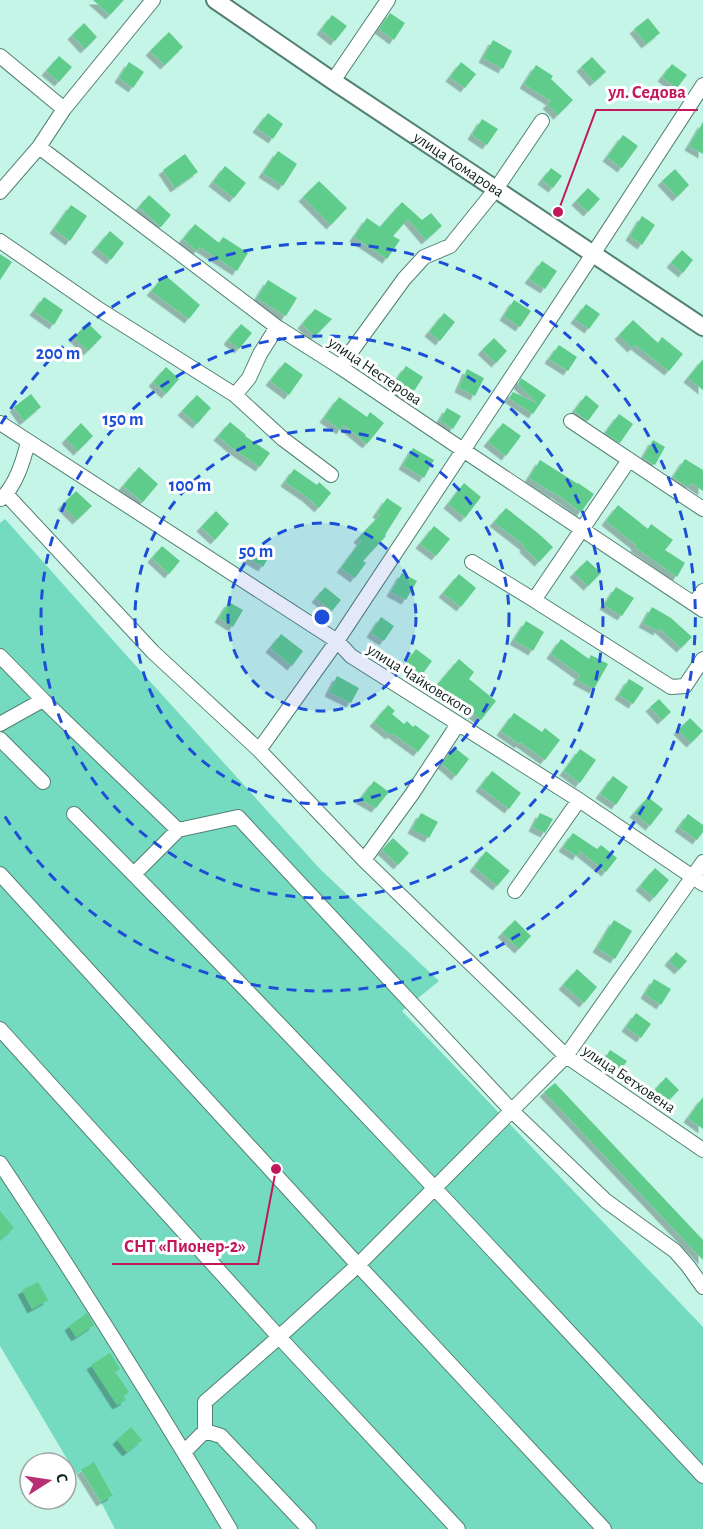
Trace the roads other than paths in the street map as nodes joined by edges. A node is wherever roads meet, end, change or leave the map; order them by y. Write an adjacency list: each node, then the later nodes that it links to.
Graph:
1 (153, 0): 7 (street)
2 (215, 0): 5 (main road, улица Комарова)
3 (388, 0): 5 (street)
4 (0, 56): 7 (street)
5 (333, 81): 10 (main road, улица Комарова)
6 (703, 85): 13 (street)
7 (64, 109): 9 (street)
8 (542, 122): 10 (street)
9 (39, 147): 11 (street); 14 (street, улица Нестерова)
10 (496, 189): 13 (main road, улица Комарова); 16 (street)
11 (0, 192)
12 (0, 241): 17 (street)
13 (593, 254): 15 (main road, улица Комарова); 21 (street)
14 (277, 327): 16 (street, улица Нестерова); 17 (street)
15 (703, 327)
16 (340, 366): 21 (street, улица Нестерова)
17 (235, 395): 23 (street)
18 (572, 421): 22 (street)
19 (0, 423): 20 (street, улица Чайковского)
20 (28, 442): 24 (street); 31 (street, улица Чайковского)
21 (463, 450): 26 (street, улица Нестерова); 31 (street)
22 (629, 460): 25 (street); 26 (street)
23 (332, 476)
24 (3, 497): 38 (street, улица Бетховена)
25 (703, 509)
26 (582, 530): 29 (street); 30 (street, улица Нестерова)
27 (472, 562): 29 (street)
28 (703, 591): 30 (street)
29 (534, 600): 33 (street)
30 (698, 607)
31 (337, 641): 36 (street, улица Чайковского); 38 (street)
32 (0, 656): 34 (street)
33 (703, 659)
34 (43, 700): 35 (street); 42 (street)
35 (0, 724)
36 (458, 724): 40 (street, улица Чайковского); 43 (street)
37 (0, 739): 39 (street)
38 (259, 750): 43 (street, улица Бетховена)
39 (43, 782)
40 (579, 800): 47 (street, улица Чайковского); 48 (street)
41 (74, 814): 46 (street)
42 (178, 830): 46 (street); 51 (street)
43 (364, 860): 50 (street, улица Бетховена)
44 (703, 862): 47 (street)
45 (0, 874): 55 (street)
46 (134, 874): 54 (street)
47 (698, 881): 50 (street)
48 (515, 891)
49 (0, 1029): 57 (street)
50 (566, 1056): 51 (street); 52 (street, улица Бетховена)
51 (512, 1111): 54 (street); 56 (street)
52 (703, 1149)
53 (0, 1163): 59 (street)
54 (434, 1186): 55 (street); 60 (street)
55 (358, 1265): 57 (street); 64 (street)
56 (703, 1287)
57 (279, 1337): 58 (street); 63 (street)
58 (205, 1431): 59 (street); 62 (street)
59 (184, 1452): 61 (street)
60 (703, 1476)
61 (230, 1529)
62 (309, 1529)
63 (458, 1529)
64 (604, 1529)

